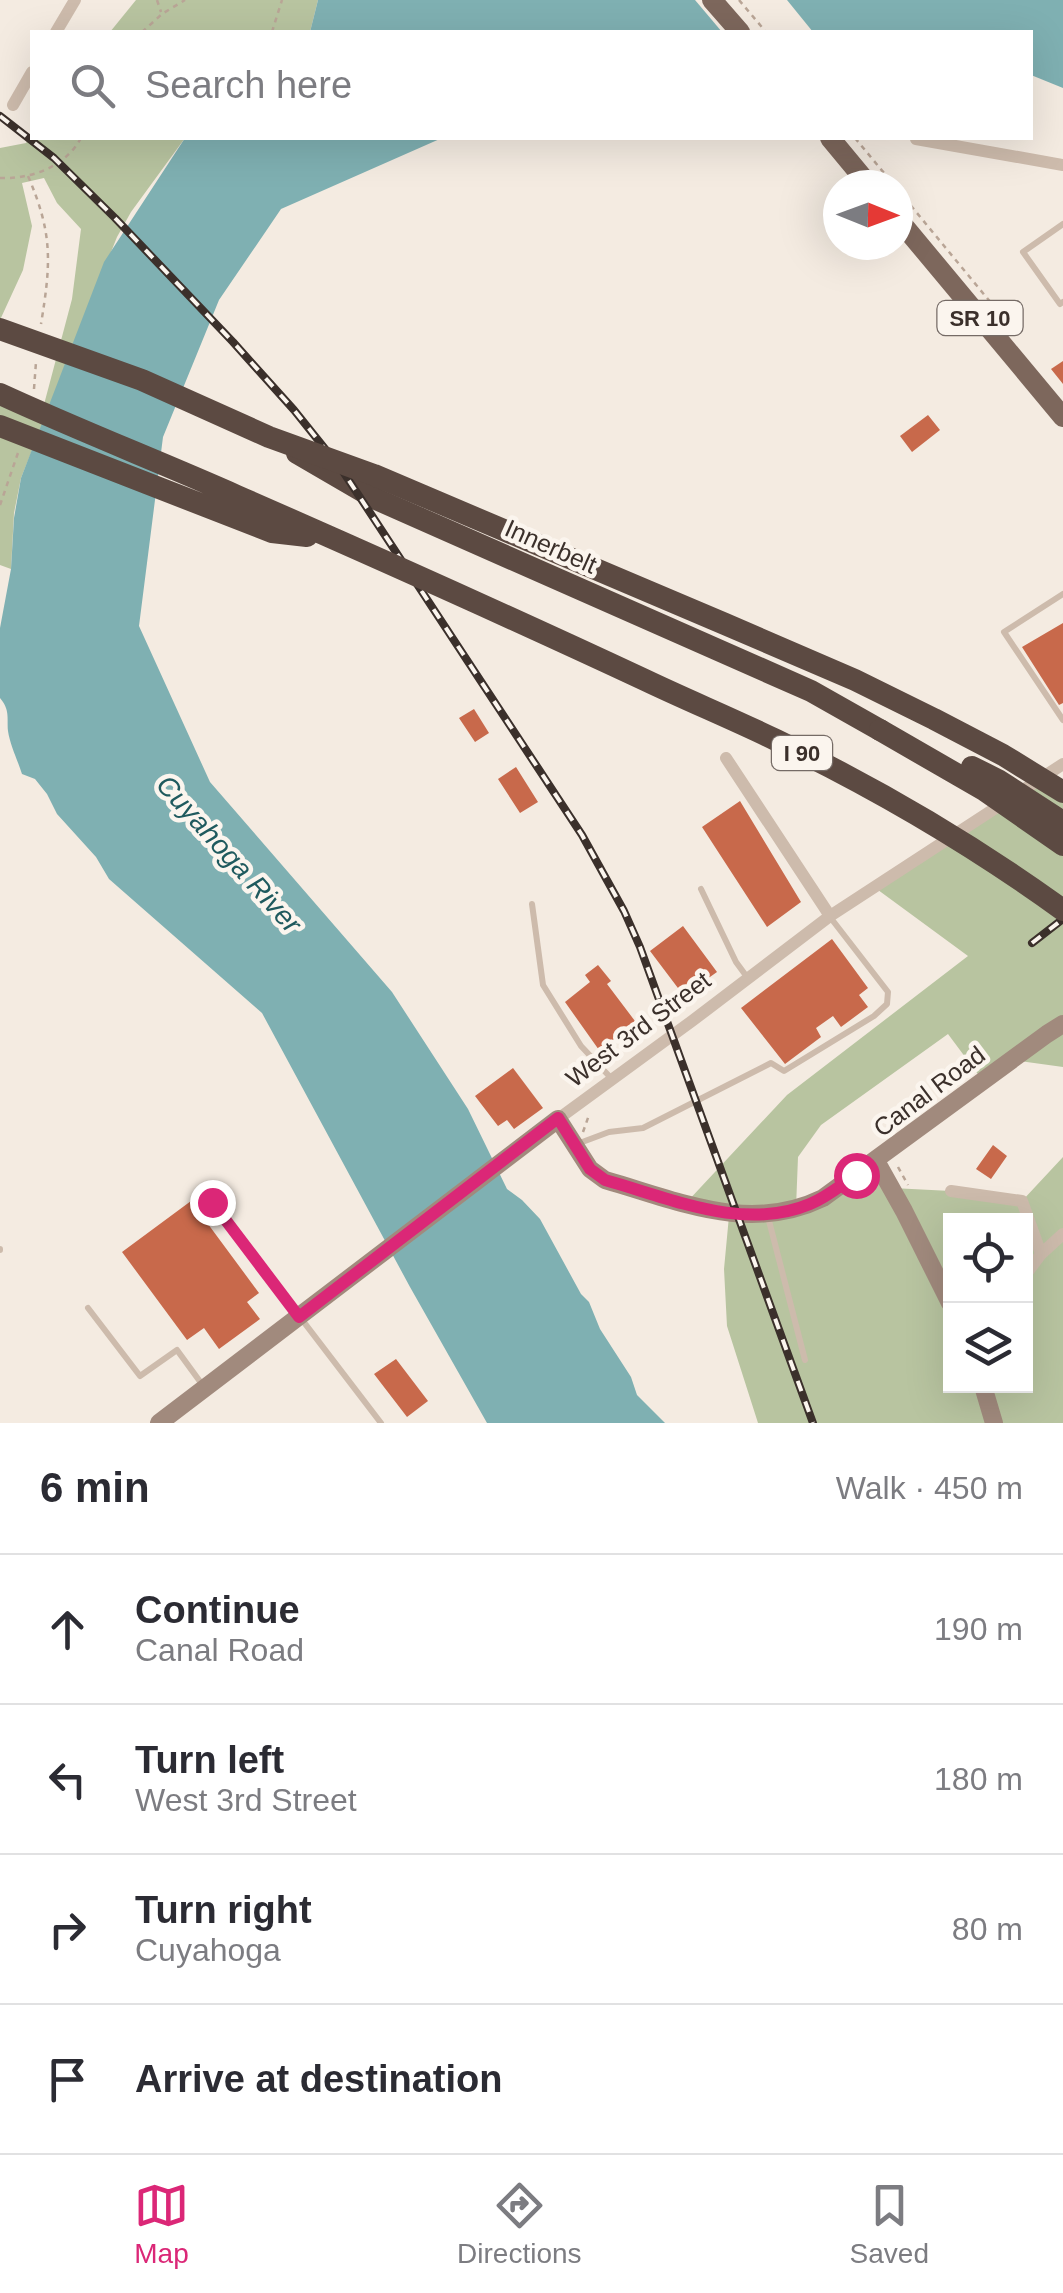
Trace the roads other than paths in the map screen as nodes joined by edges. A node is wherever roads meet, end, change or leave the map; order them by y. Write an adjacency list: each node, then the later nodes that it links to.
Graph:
1 (75, 0): 3 (street)
2 (712, 0): 4 (main road)
3 (57, 30)
4 (738, 30)
5 (30, 75): 6 (street)
6 (13, 105)
7 (832, 140): 10 (main road)
8 (916, 140): 9 (street)
9 (1063, 166)
10 (857, 170)
11 (1063, 224): 13 (lane)
12 (913, 237): 16 (main road, SR 10)
13 (1063, 302)
14 (0, 330): 18 (highway, Innerbelt, bridge)
15 (0, 394): 19 (highway, I 90, bridge)
16 (1063, 416)
17 (0, 426): 19 (highway, bridge)
18 (269, 437): 22 (highway, Innerbelt, bridge); 25 (highway, bridge)
19 (334, 540): 30 (highway, I 90, bridge)
20 (1063, 594): 21 (lane)
21 (1063, 720)
22 (880, 730): 26 (highway, bridge); 27 (highway, Innerbelt, bridge)
23 (726, 758): 31 (street)
24 (1063, 764): 31 (street, West 3rd Street)
25 (1063, 792)
26 (1063, 822)
27 (1063, 845)
28 (701, 889): 32 (lane)
29 (532, 904): 34 (lane)
30 (1063, 910)
31 (830, 916): 32 (street, West 3rd Street); 36 (lane)
32 (747, 978): 34 (street, West 3rd Street)
33 (1063, 1024): 37 (street, Canal Road)
34 (612, 1079): 35 (street, West 3rd Street)
35 (558, 1118): 36 (street, Canal Road); 46 (street, West 3rd Street)
36 (579, 1143): 40 (street, Canal Road)
37 (876, 1161): 40 (street, Canal Road); 44 (street)
38 (951, 1191): 42 (street)
39 (212, 1202): 46 (lane)
40 (768, 1215): 47 (lane)
41 (1063, 1234): 42 (street)
42 (1040, 1254): 43 (street)
43 (1033, 1264)
44 (943, 1289)
45 (88, 1308): 48 (lane)
46 (299, 1317): 48 (street, West 3rd Street); 51 (lane)
47 (805, 1360)
48 (204, 1388): 50 (street, West 3rd Street)
49 (985, 1393): 52 (street)
50 (158, 1423)
51 (381, 1423)
52 (994, 1423)

